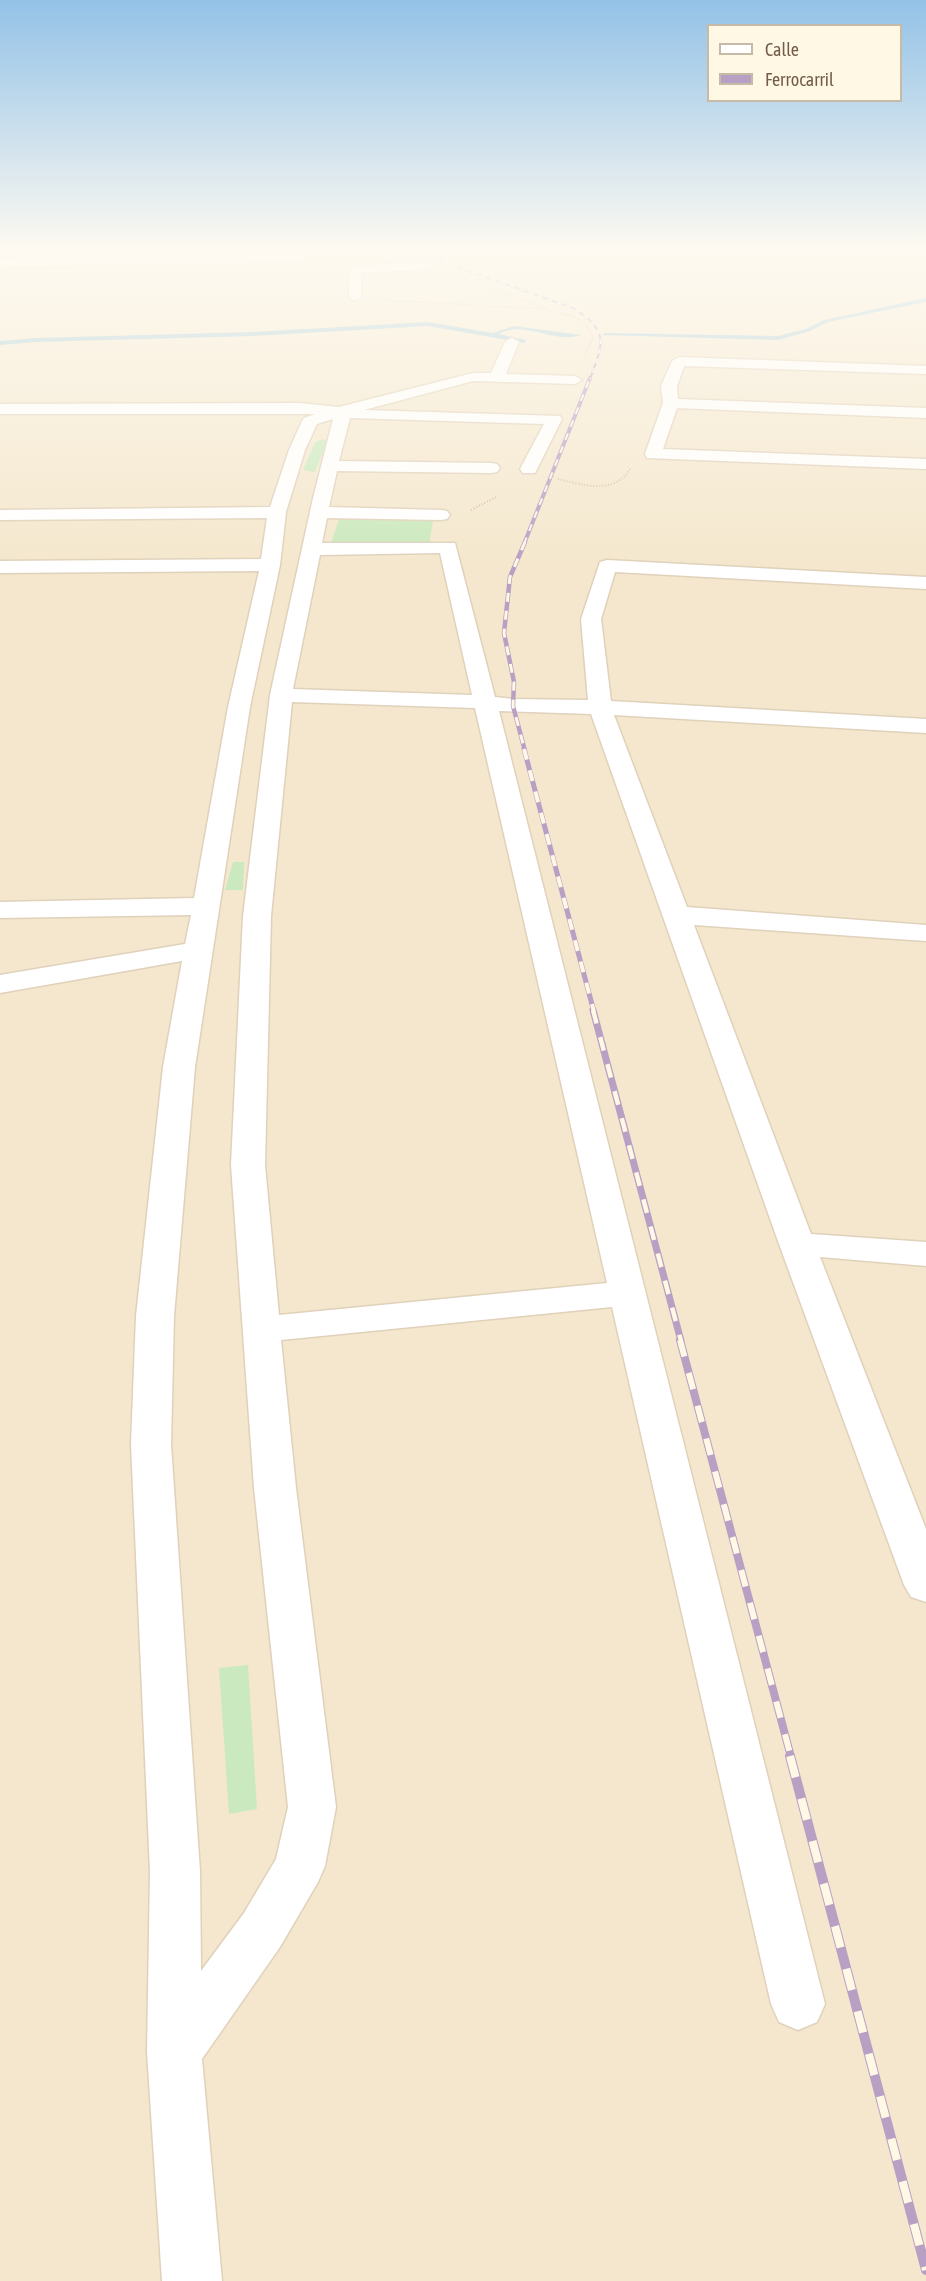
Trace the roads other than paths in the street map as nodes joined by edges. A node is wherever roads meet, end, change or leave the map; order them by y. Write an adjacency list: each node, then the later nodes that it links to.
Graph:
1 (506, 355): 4 (street)
2 (822, 366): 3 (street); 6 (street); 7 (street)
3 (926, 370)
4 (497, 377): 5 (street); 9 (street)
5 (575, 380)
6 (827, 398): 7 (street); 10 (street); 11 (street)
7 (671, 404): 11 (street)
8 (0, 409): 9 (street)
9 (343, 412): 13 (street); 15 (street); 16 (street)
10 (926, 413)
11 (837, 460): 12 (street)
12 (926, 464)
13 (330, 466): 14 (street); 17 (street)
14 (491, 468)
15 (529, 469)
16 (277, 512): 18 (street); 21 (street)
17 (319, 512): 19 (street); 20 (street)
18 (0, 515)
19 (441, 515)
20 (311, 549): 24 (street); 25 (street)
21 (270, 565): 22 (street); 28 (street)
22 (0, 567)
23 (926, 583): 26 (street)
24 (281, 695): 25 (street); 37 (street)
25 (486, 702): 26 (street); 36 (street)
26 (600, 707): 27 (street); 30 (street)
27 (926, 726)
28 (206, 906): 29 (street); 32 (street)
29 (0, 910)
30 (677, 915): 31 (street); 34 (street)
31 (926, 933)
32 (198, 950): 33 (street); 40 (street)
33 (0, 984)
34 (797, 1244): 35 (street); 38 (street)
35 (926, 1254)
36 (625, 1293): 37 (street); 39 (street)
37 (262, 1329): 40 (street)
38 (926, 1585)
39 (798, 2004)
40 (174, 2052): 41 (street)
41 (192, 2281)

